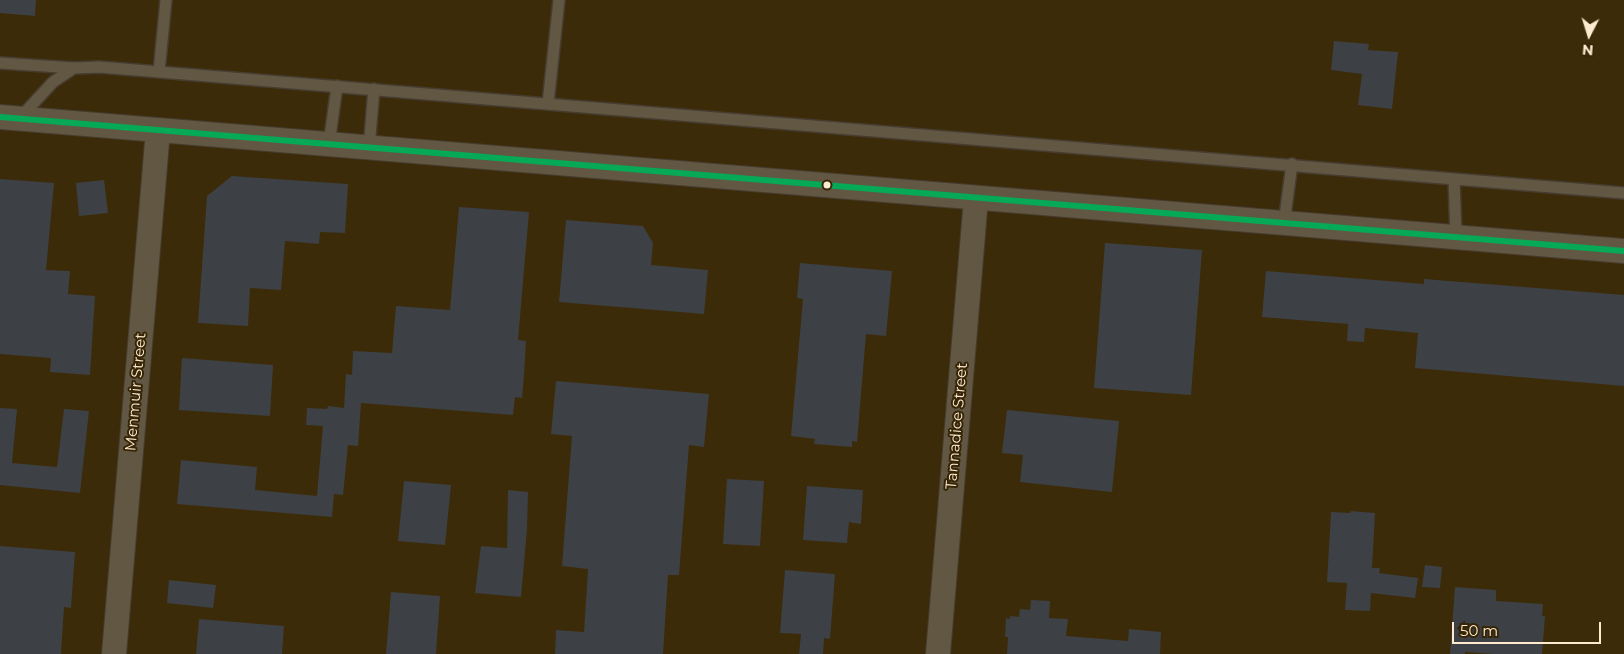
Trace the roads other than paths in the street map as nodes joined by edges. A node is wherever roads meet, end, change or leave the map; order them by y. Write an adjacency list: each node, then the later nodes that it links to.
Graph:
1 (166, 0): 5 (lane)
2 (559, 0): 8 (lane)
3 (0, 62): 4 (lane)
4 (74, 68): 5 (lane); 9 (lane)
5 (159, 72): 6 (lane)
6 (337, 86): 7 (lane); 11 (lane)
7 (374, 90): 8 (lane); 12 (lane)
8 (548, 104): 13 (lane)
9 (10, 118): 10 (street)
10 (158, 130): 11 (street); 20 (street, Menmuir Street)
11 (328, 144): 12 (street)
12 (369, 148): 16 (street)
13 (1292, 164): 14 (lane); 17 (lane)
14 (1454, 179): 15 (lane); 18 (lane)
15 (1624, 193)
16 (976, 198): 17 (street); 21 (street, Tannadice Street)
17 (1284, 223): 18 (street)
18 (1456, 237): 19 (street)
19 (1624, 251)
20 (114, 654)
21 (938, 654)

